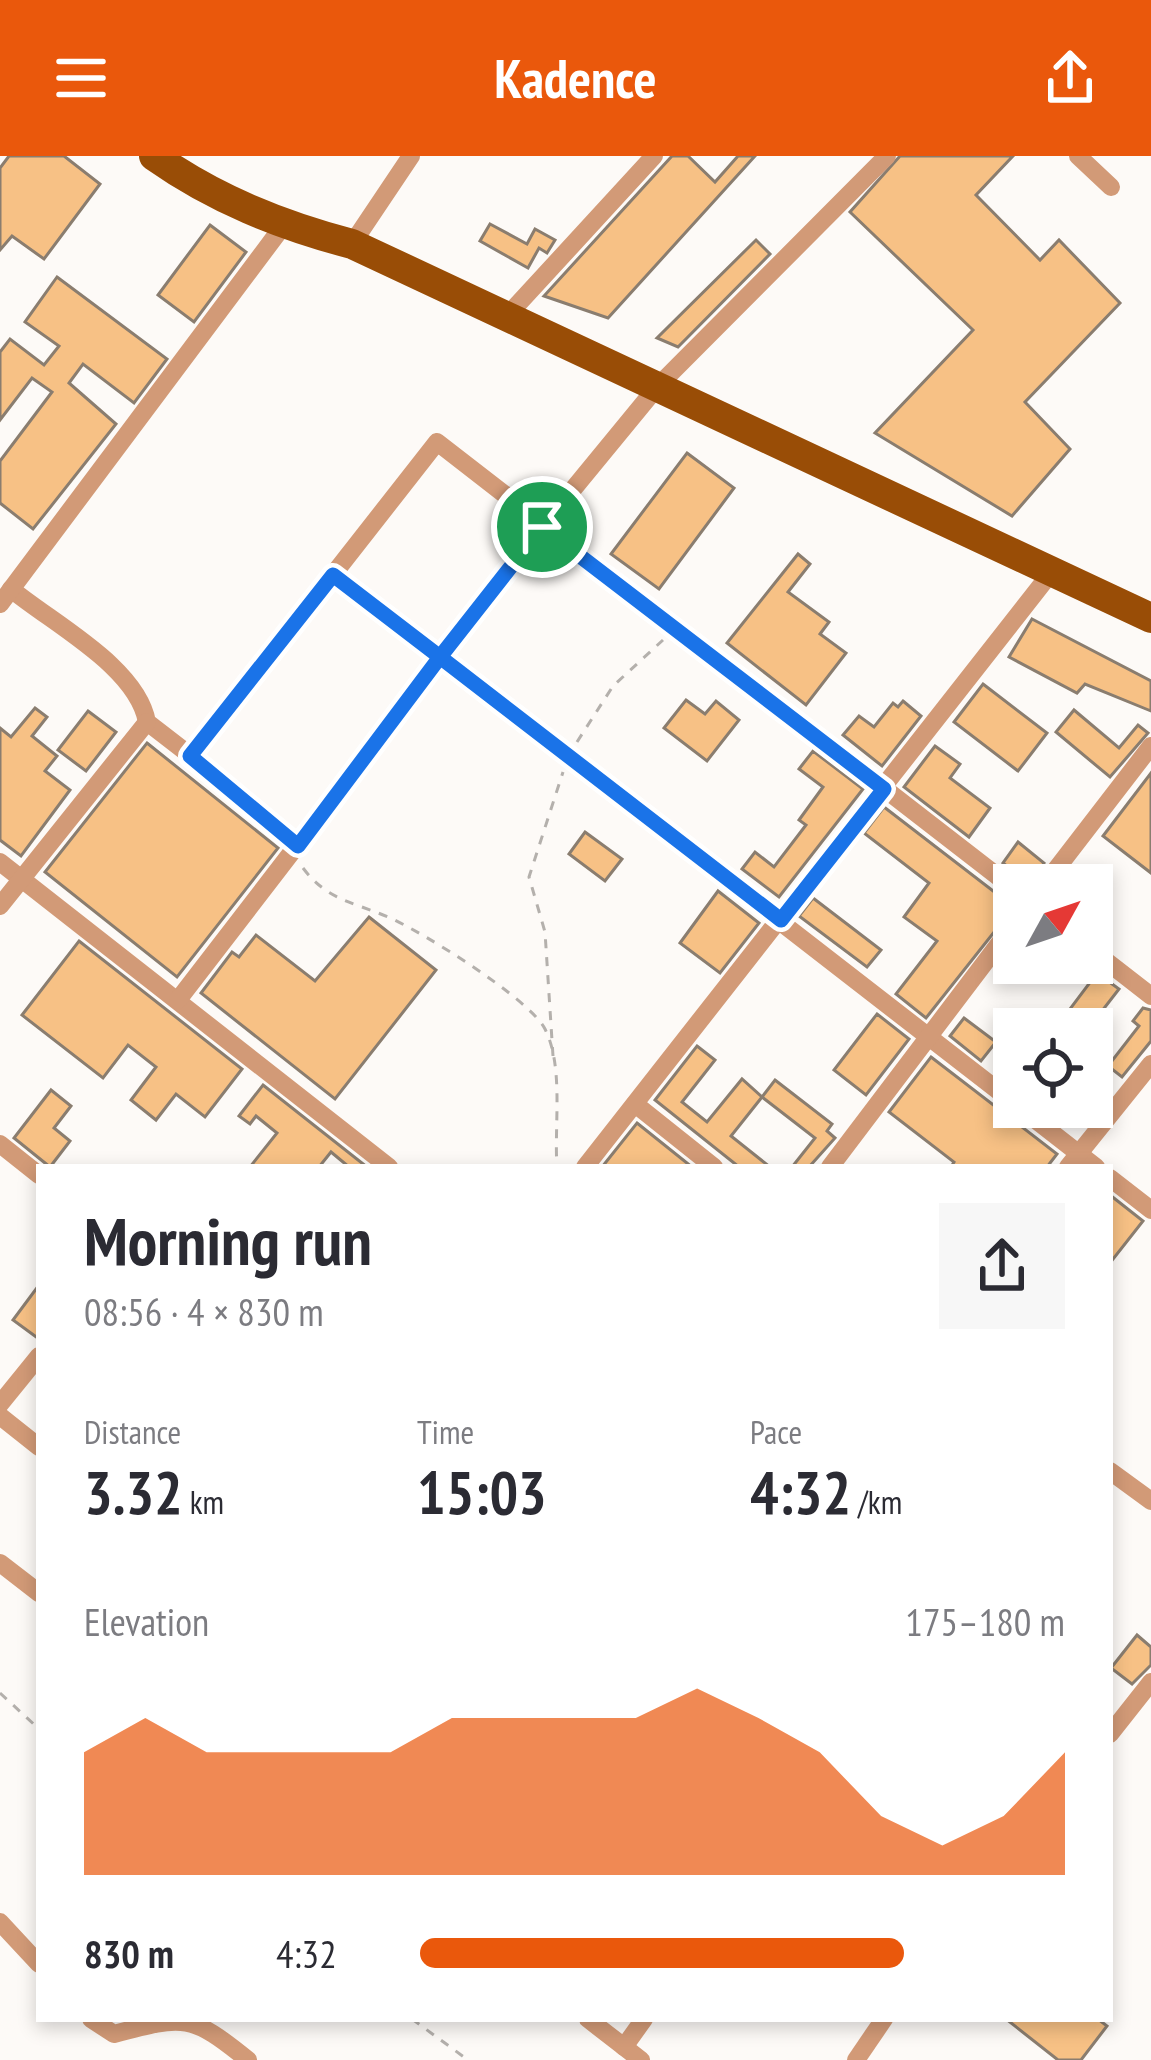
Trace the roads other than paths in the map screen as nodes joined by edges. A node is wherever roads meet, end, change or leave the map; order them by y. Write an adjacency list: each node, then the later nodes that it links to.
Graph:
1 (154, 156): 7 (main road)
2 (411, 156): 8 (street)
3 (654, 156): 9 (street)
4 (887, 156): 10 (street)
5 (1078, 156): 6 (street)
6 (1111, 187)
7 (283, 226): 8 (main road); 14 (street)
8 (352, 244): 9 (main road)
9 (507, 316): 10 (main road)
10 (658, 387): 11 (street); 12 (main road)
11 (542, 527): 13 (street); 16 (street); 20 (street)
12 (1050, 574): 15 (main road); 20 (street)
13 (333, 575): 16 (street); 19 (street)
14 (6, 597): 17 (street)
15 (1151, 618)
16 (440, 657): 21 (street); 27 (street)
17 (148, 722): 19 (street); 25 (street)
18 (1151, 746): 23 (street)
19 (190, 756): 21 (street)
20 (884, 789): 24 (street); 27 (street)
21 (298, 846): 31 (street)
22 (0, 862): 25 (street)
23 (1060, 864)
24 (993, 873)
25 (22, 879): 26 (street); 31 (street)
26 (0, 906)
27 (781, 920): 32 (street); 35 (street)
28 (993, 952): 32 (street)
29 (1113, 966): 30 (street)
30 (1151, 996)
31 (178, 1000): 39 (street)
32 (928, 1037): 34 (street); 42 (street)
33 (1151, 1064): 38 (street)
34 (993, 1087)
35 (635, 1104): 40 (street); 41 (street)
36 (1040, 1128): 38 (street)
37 (0, 1144): 43 (street)
38 (1074, 1160)
39 (385, 1164)
40 (587, 1164)
41 (710, 1164)
42 (832, 1164)
43 (36, 1173)
44 (1113, 1180): 45 (street)
45 (1151, 1210)
46 (36, 1360): 47 (street)
47 (0, 1404)
48 (0, 1416): 49 (street)
49 (36, 1445)
50 (1113, 1473): 51 (street)
51 (1151, 1502)
52 (0, 1563): 53 (street)
53 (36, 1591)
54 (1151, 1682): 55 (street)
55 (1113, 1725)
56 (0, 1922): 57 (street)
57 (36, 1961)
58 (96, 2022): 59 (street)
59 (159, 2022)
60 (180, 2022): 65 (street)
61 (592, 2022): 64 (street)
62 (642, 2022): 64 (street)
63 (882, 2022): 67 (street)
64 (624, 2047): 66 (street)
65 (248, 2060)
66 (641, 2060)
67 (856, 2060)

